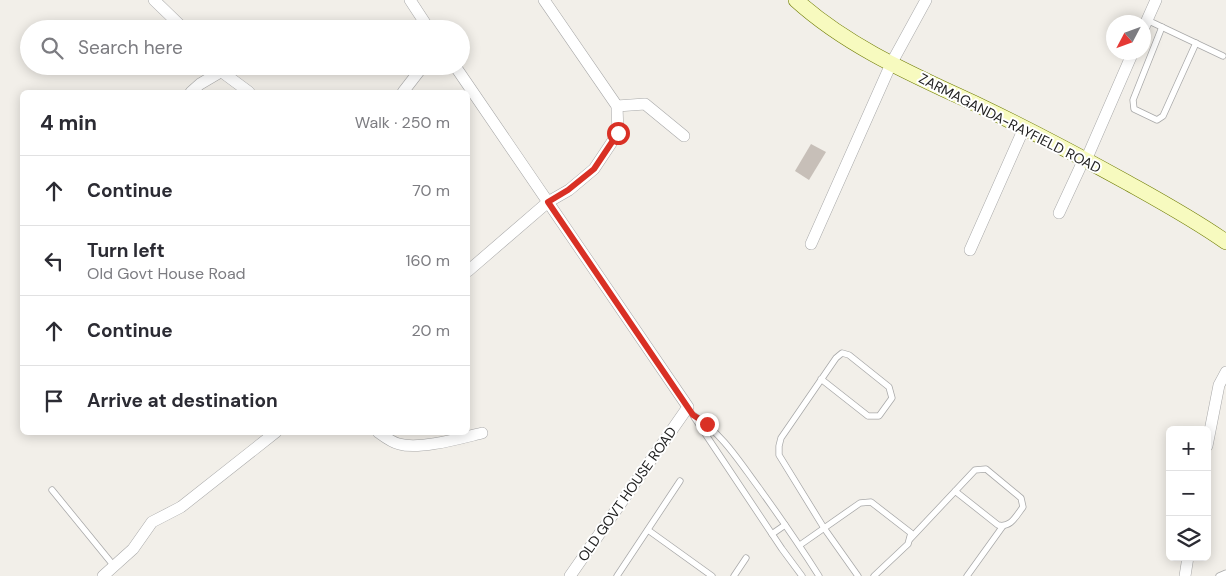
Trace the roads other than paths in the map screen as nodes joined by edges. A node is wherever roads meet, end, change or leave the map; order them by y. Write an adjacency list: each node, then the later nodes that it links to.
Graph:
1 (154, 0): 8 (street)
2 (410, 0): 9 (street)
3 (544, 0): 23 (street)
4 (796, 0): 15 (street, ZARMAGANDA-RAYFIELD ROAD)
5 (926, 0): 15 (street)
6 (1156, 0): 7 (street)
7 (1149, 15)
8 (175, 20)
9 (423, 20)
10 (1151, 24): 11 (lane)
11 (1162, 26): 12 (lane); 12 (lane)
12 (1196, 43): 13 (lane)
13 (1224, 56)
14 (1129, 60): 26 (street)
15 (891, 64): 24 (street, ZARMAGANDA-RAYFIELD ROAD); 30 (street)
16 (213, 75): 20 (street)
17 (228, 75): 21 (street)
18 (416, 75): 22 (street)
19 (461, 75): 27 (street)
20 (193, 90)
21 (247, 90)
22 (404, 90)
23 (617, 106): 25 (street); 27 (street)
24 (1024, 128): 26 (street, ZARMAGANDA-RAYFIELD ROAD); 31 (street)
25 (684, 136)
26 (1085, 159): 28 (street); 29 (street, ZARMAGANDA-RAYFIELD ROAD)
27 (548, 202): 32 (street); 35 (street)
28 (1059, 213)
29 (1226, 242)
30 (811, 244)
31 (970, 250)
32 (470, 269)
33 (1226, 372): 36 (street)
34 (821, 379): 34 (lane); 45 (lane)
35 (690, 411): 43 (lane); 47 (lane); 55 (street, OLD GOVT HOUSE ROAD)
36 (1211, 426)
37 (482, 433): 39 (street)
38 (272, 435): 52 (street)
39 (382, 435)
40 (680, 481): 46 (lane)
41 (52, 490): 52 (lane)
42 (955, 491): 44 (lane); 44 (lane); 48 (lane)
43 (785, 525): 47 (lane); 49 (lane)
44 (1003, 526): 63 (lane)
45 (824, 528): 48 (lane); 49 (lane); 61 (lane)
46 (648, 530): 56 (lane); 57 (lane)
47 (772, 534): 59 (lane)
48 (910, 539): 62 (lane)
49 (800, 545): 60 (lane)
50 (746, 558): 58 (lane)
51 (1187, 561): 64 (street)
52 (114, 566): 54 (street)
53 (1226, 573): 65 (lane)
54 (103, 576)
55 (570, 576)
56 (617, 576)
57 (712, 576)
58 (734, 576)
59 (802, 576)
60 (820, 576)
61 (858, 576)
62 (874, 576)
63 (967, 576)
64 (1185, 576)
65 (1220, 576)

